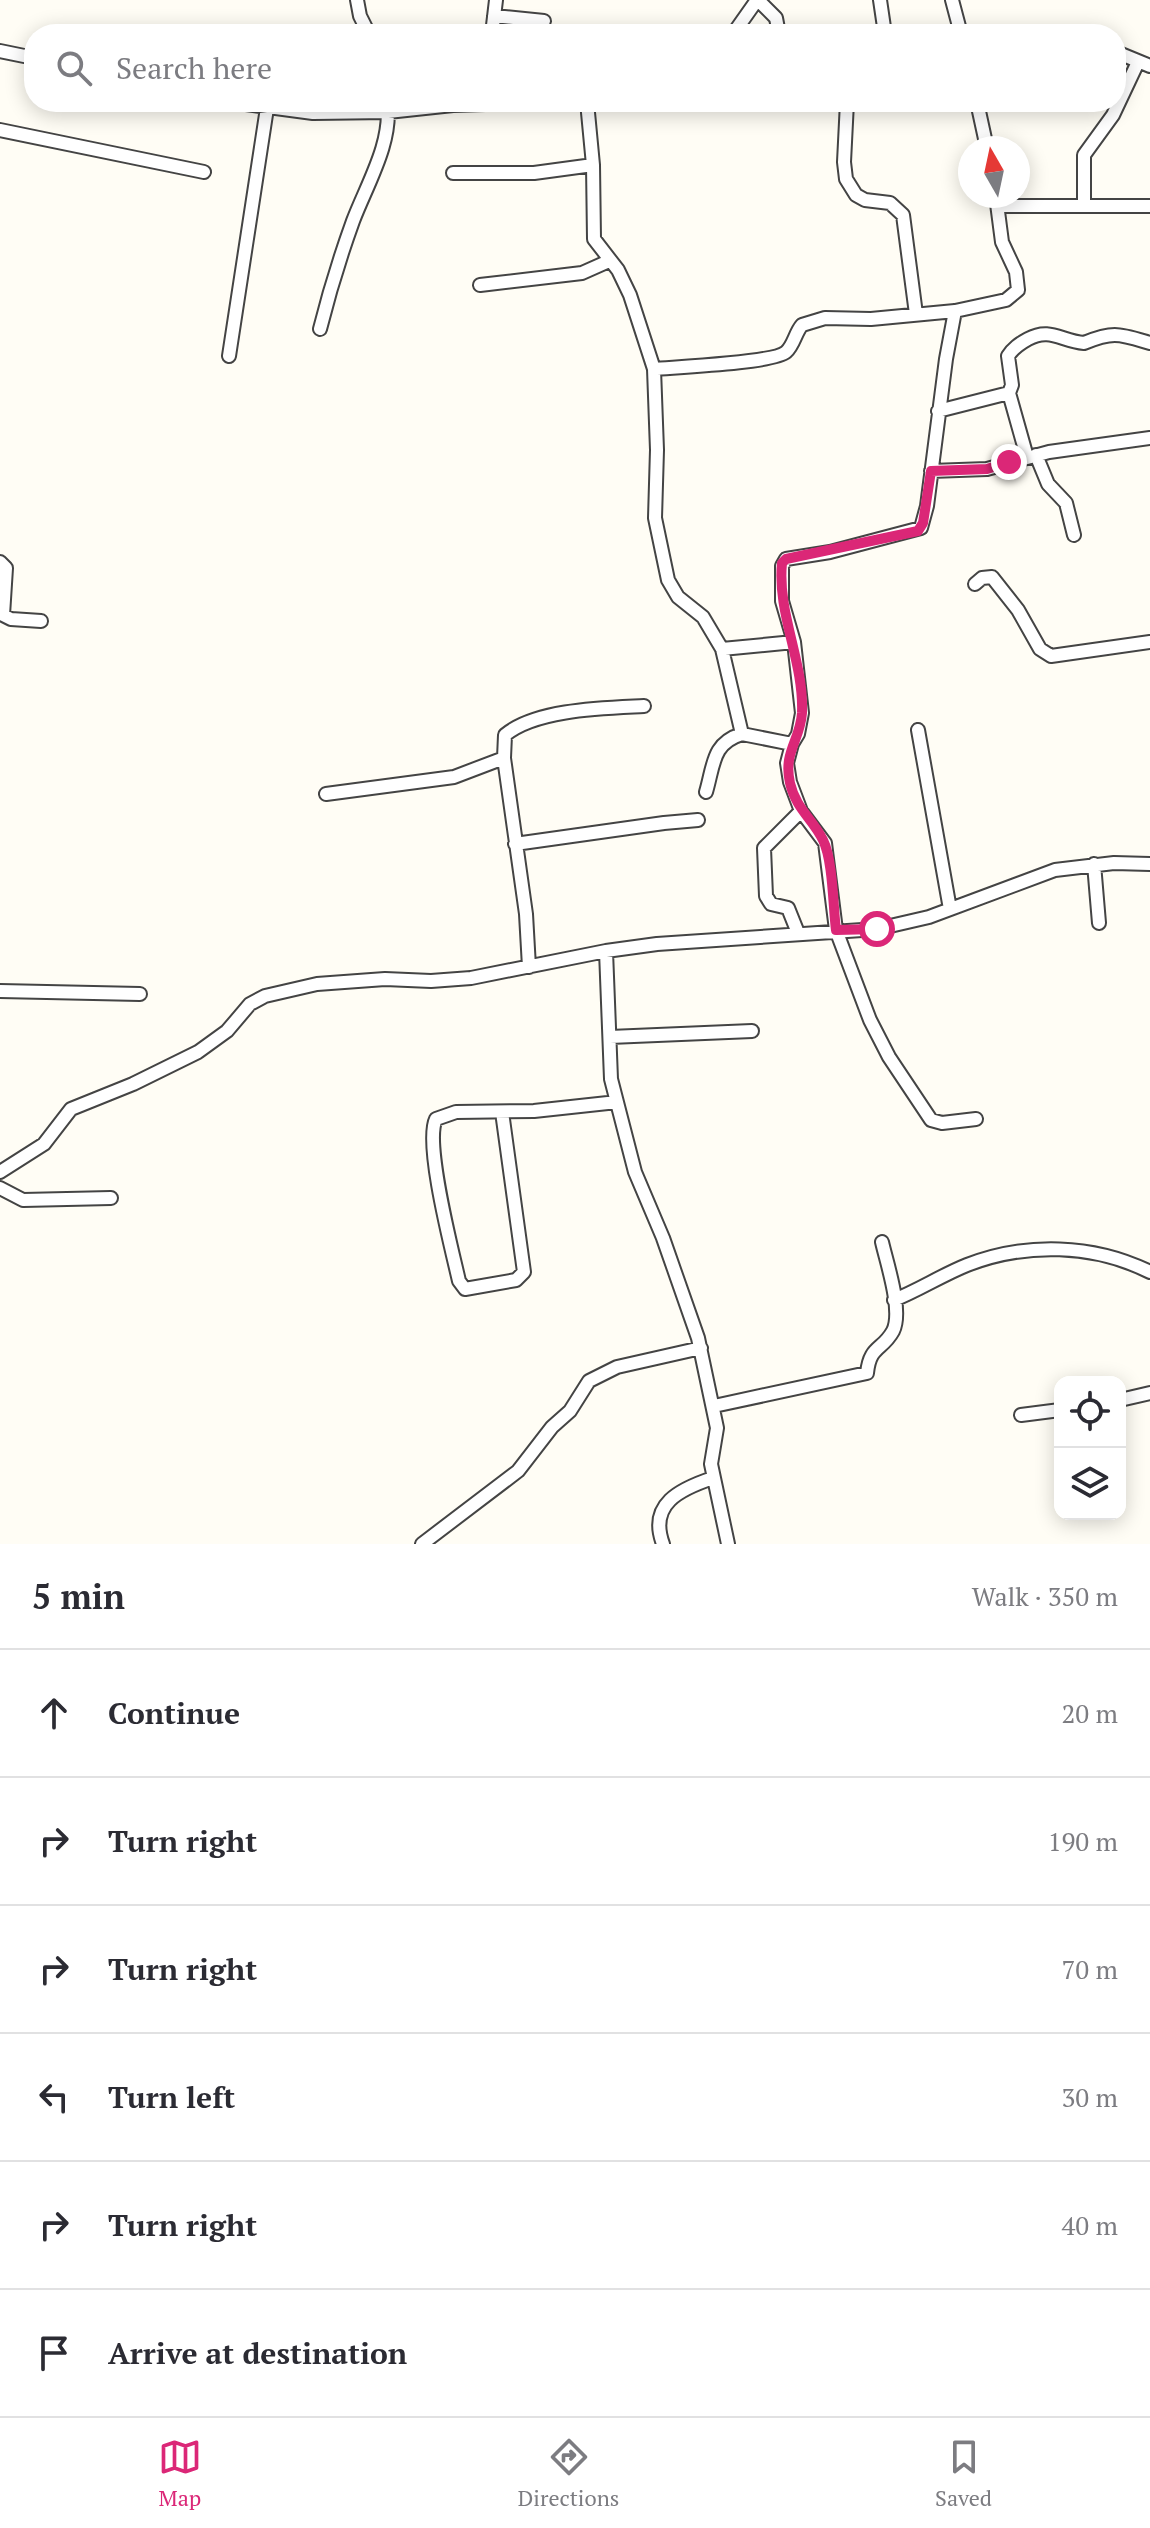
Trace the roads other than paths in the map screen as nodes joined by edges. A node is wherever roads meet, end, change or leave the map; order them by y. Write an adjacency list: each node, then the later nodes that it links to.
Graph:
1 (357, 0): 8 (street)
2 (496, 0): 6 (street)
3 (758, 0): 10 (street); 11 (street)
4 (880, 0): 12 (street)
5 (953, 0): 13 (street)
6 (494, 16): 7 (street); 9 (street)
7 (544, 21)
8 (364, 24)
9 (493, 24)
10 (740, 24)
11 (777, 24)
12 (884, 24)
13 (959, 24)
14 (0, 51): 15 (street)
15 (24, 56)
16 (1144, 64): 17 (street)
17 (1126, 94)
18 (266, 112): 41 (street)
19 (304, 112): 20 (street)
20 (326, 112)
21 (387, 112): 39 (street)
22 (588, 112): 28 (street)
23 (846, 112): 38 (street)
24 (979, 112): 27 (street)
25 (1115, 112): 32 (street)
26 (0, 130): 29 (street)
27 (984, 136)
28 (593, 165): 30 (street); 35 (street)
29 (204, 172)
30 (453, 173)
31 (1030, 203): 32 (street)
32 (1084, 206): 33 (street)
33 (1150, 206)
34 (998, 208): 37 (street)
35 (609, 261): 36 (street); 42 (street)
36 (480, 285)
37 (955, 311): 38 (street); 44 (street)
38 (916, 314): 42 (street)
39 (320, 329)
40 (1150, 343): 43 (street)
41 (229, 356)
42 (654, 369): 54 (street)
43 (1009, 393): 44 (street); 46 (street)
44 (938, 411): 47 (street)
45 (1150, 438): 46 (street)
46 (1032, 456): 47 (street); 48 (street)
47 (931, 471): 52 (street)
48 (1074, 535)
49 (0, 562): 51 (street)
50 (975, 584): 53 (street)
51 (41, 621)
52 (794, 642): 54 (street); 58 (street)
53 (1150, 642)
54 (722, 649): 57 (street)
55 (644, 706): 59 (street)
56 (918, 730): 67 (street)
57 (742, 734): 58 (street); 60 (street)
58 (792, 744): 62 (street)
59 (504, 758): 61 (street); 64 (street)
60 (706, 792)
61 (326, 794)
62 (801, 811): 69 (street); 70 (street)
63 (698, 820): 64 (street)
64 (515, 844): 72 (street)
65 (1094, 864): 66 (street); 67 (street); 68 (street)
66 (1150, 864)
67 (950, 909): 69 (street)
68 (1099, 923)
69 (836, 930): 70 (street); 79 (street)
70 (798, 933): 71 (street)
71 (606, 951): 72 (street); 76 (street)
72 (529, 967): 80 (street)
73 (0, 991): 74 (street)
74 (140, 994)
75 (752, 1031): 76 (street)
76 (610, 1037): 77 (street)
77 (617, 1102): 78 (street); 86 (street)
78 (502, 1112): 78 (street)
79 (976, 1119)
80 (0, 1172)
81 (0, 1188): 82 (street)
82 (111, 1198)
83 (882, 1242): 85 (street)
84 (1150, 1272): 85 (street)
85 (894, 1300): 89 (street)
86 (701, 1348): 89 (street); 93 (street)
87 (1150, 1393): 88 (street)
88 (1126, 1399)
89 (714, 1406): 92 (street)
90 (1054, 1411): 91 (street)
91 (1021, 1415)
92 (713, 1478): 94 (street); 95 (street)
93 (422, 1544)
94 (663, 1544)
95 (728, 1544)

